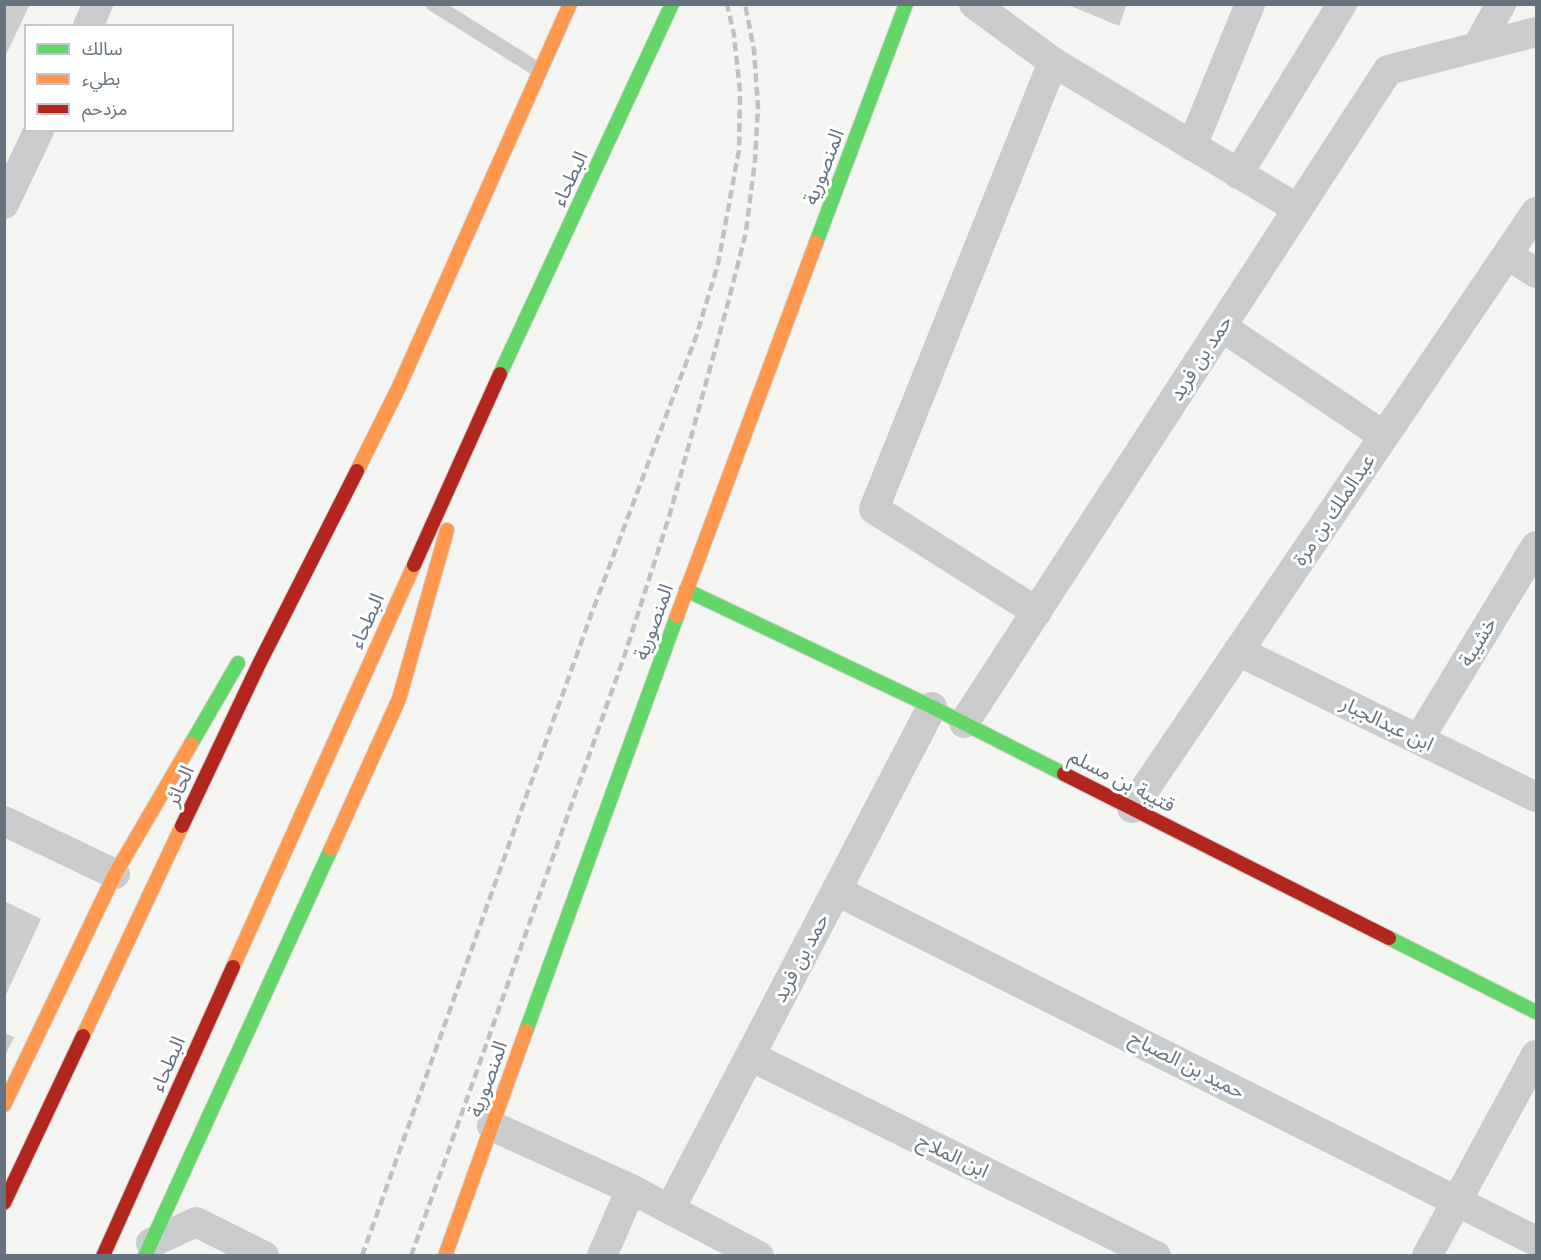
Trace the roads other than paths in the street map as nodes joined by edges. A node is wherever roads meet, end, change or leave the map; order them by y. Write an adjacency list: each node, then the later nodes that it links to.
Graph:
1 (98, 4): 10 (street)
2 (433, 4): 14 (lane)
3 (570, 4): 14 (main road)
4 (672, 4): 25 (main road, البطحاء)
5 (906, 4): 29 (main road, المنصورية)
6 (974, 4): 13 (street)
7 (1250, 4): 16 (street)
8 (1342, 4): 17 (street)
9 (1501, 4): 12 (street)
10 (89, 24)
11 (1536, 32): 12 (street, حمد بن فريد)
12 (1477, 47): 19 (street, حمد بن فريد)
13 (1053, 62): 16 (street); 30 (street)
14 (540, 70): 24 (main road)
15 (38, 132): 18 (street)
16 (1192, 146): 17 (street)
17 (1238, 174): 19 (street)
18 (4, 204)
19 (1298, 209): 23 (street, حمد بن فريد)
20 (1536, 212): 21 (street, عبدالملك بن مرة)
21 (1508, 255): 22 (street); 26 (street, عبدالملك بن مرة)
22 (1536, 273)
23 (1222, 327): 26 (street); 30 (street, حمد بن فريد)
24 (398, 389): 28 (main road); 48 (main road, الحائر)
25 (481, 415): 51 (main road); 53 (main road, البطحاء)
26 (1384, 436): 32 (street, عبدالملك بن مرة)
27 (1536, 546): 35 (street, خشيبة)
28 (284, 585)
29 (687, 590): 33 (main road, قتيبة بن مسلم); 45 (main road, المنصورية)
30 (1037, 612): 34 (street, حمد بن فريد)
31 (248, 647): 39 (main road)
32 (1238, 651): 35 (street, ابن عبدالجبار); 37 (street, عبدالملك بن مرة)
33 (932, 707): 34 (main road, قتيبة بن مسلم); 40 (street, حمد بن فريد)
34 (964, 723): 37 (main road, قتيبة بن مسلم)
35 (1419, 739): 36 (street, ابن عبدالجبار)
36 (1536, 797)
37 (1132, 808): 41 (main road, قتيبة بن مسلم)
38 (4, 821): 39 (street)
39 (115, 874): 44 (main road)
40 (837, 891): 43 (street, حمد بن فريد); 47 (street, حميد بن الصباح)
41 (1536, 1012)
42 (1536, 1055): 47 (street)
43 (750, 1056): 49 (street, حمد بن فريد); 57 (street, ابن الملاح)
44 (4, 1105)
45 (492, 1126): 46 (street); 55 (main road, المنصورية)
46 (632, 1189): 49 (street); 56 (street)
47 (1457, 1200): 50 (street, حميد بن الصباح); 58 (street)
48 (4, 1203)
49 (670, 1209): 52 (street)
50 (1536, 1241)
51 (148, 1249): 54 (street)
52 (756, 1255)
53 (103, 1256)
54 (264, 1256)
55 (445, 1256)
56 (602, 1256)
57 (1156, 1256)
58 (1427, 1256)

